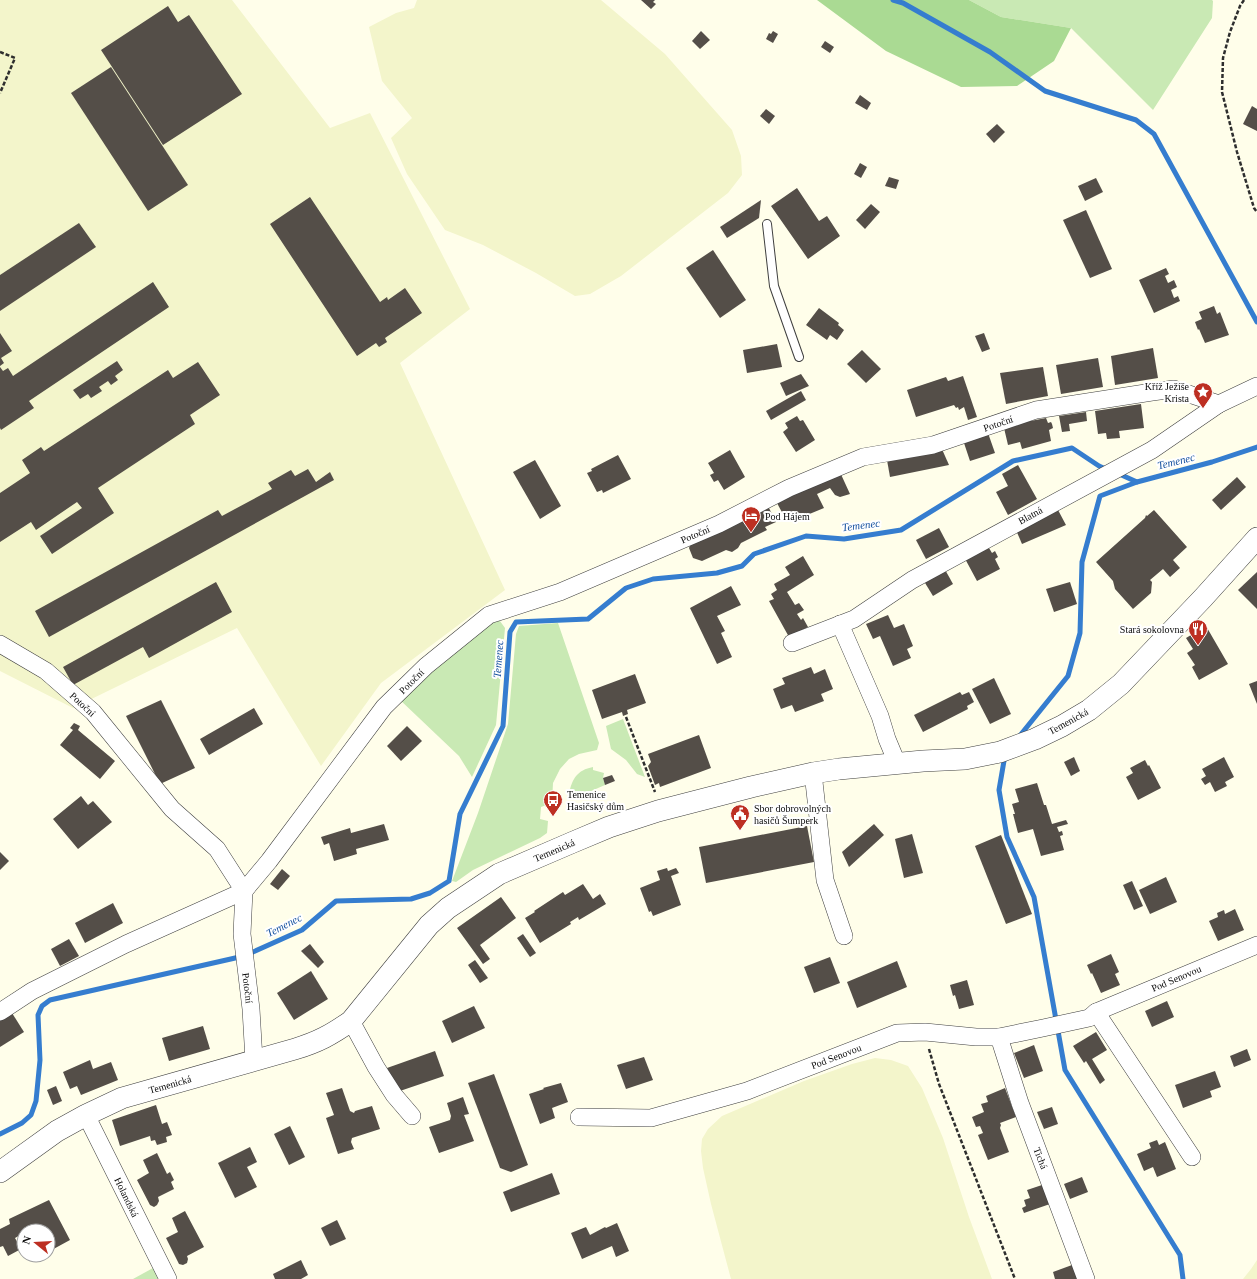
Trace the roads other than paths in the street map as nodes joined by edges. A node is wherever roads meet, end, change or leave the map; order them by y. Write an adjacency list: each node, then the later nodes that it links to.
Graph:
1 (767, 224): 2 (lane)
2 (799, 357)
3 (1257, 386): 4 (street)
4 (1219, 404): 6 (street, Blatná); 11 (street, Potoční)
5 (1257, 538): 9 (street, Temenická)
6 (840, 624): 7 (street, Blatná); 9 (street)
7 (792, 643)
8 (0, 644): 11 (street, Potoční)
9 (897, 763): 10 (street, Temenická)
10 (812, 773): 12 (street); 16 (street, Temenická)
11 (244, 891): 14 (street, Potoční); 18 (street, Potoční)
12 (844, 936)
13 (1257, 944): 15 (street, Pod Senovou)
14 (0, 1012)
15 (1096, 1012): 17 (street, Pod Senovou); 22 (street)
16 (351, 1021): 18 (street, Temenická); 20 (street)
17 (999, 1037): 21 (street, Pod Senovou); 25 (street, Tichá)
18 (254, 1060): 19 (street, Temenická)
19 (86, 1115): 23 (street, Temenická); 24 (street, Holandská)
20 (412, 1116)
21 (579, 1117)
22 (1192, 1157)
23 (0, 1172)
24 (168, 1279)
25 (1086, 1279)

